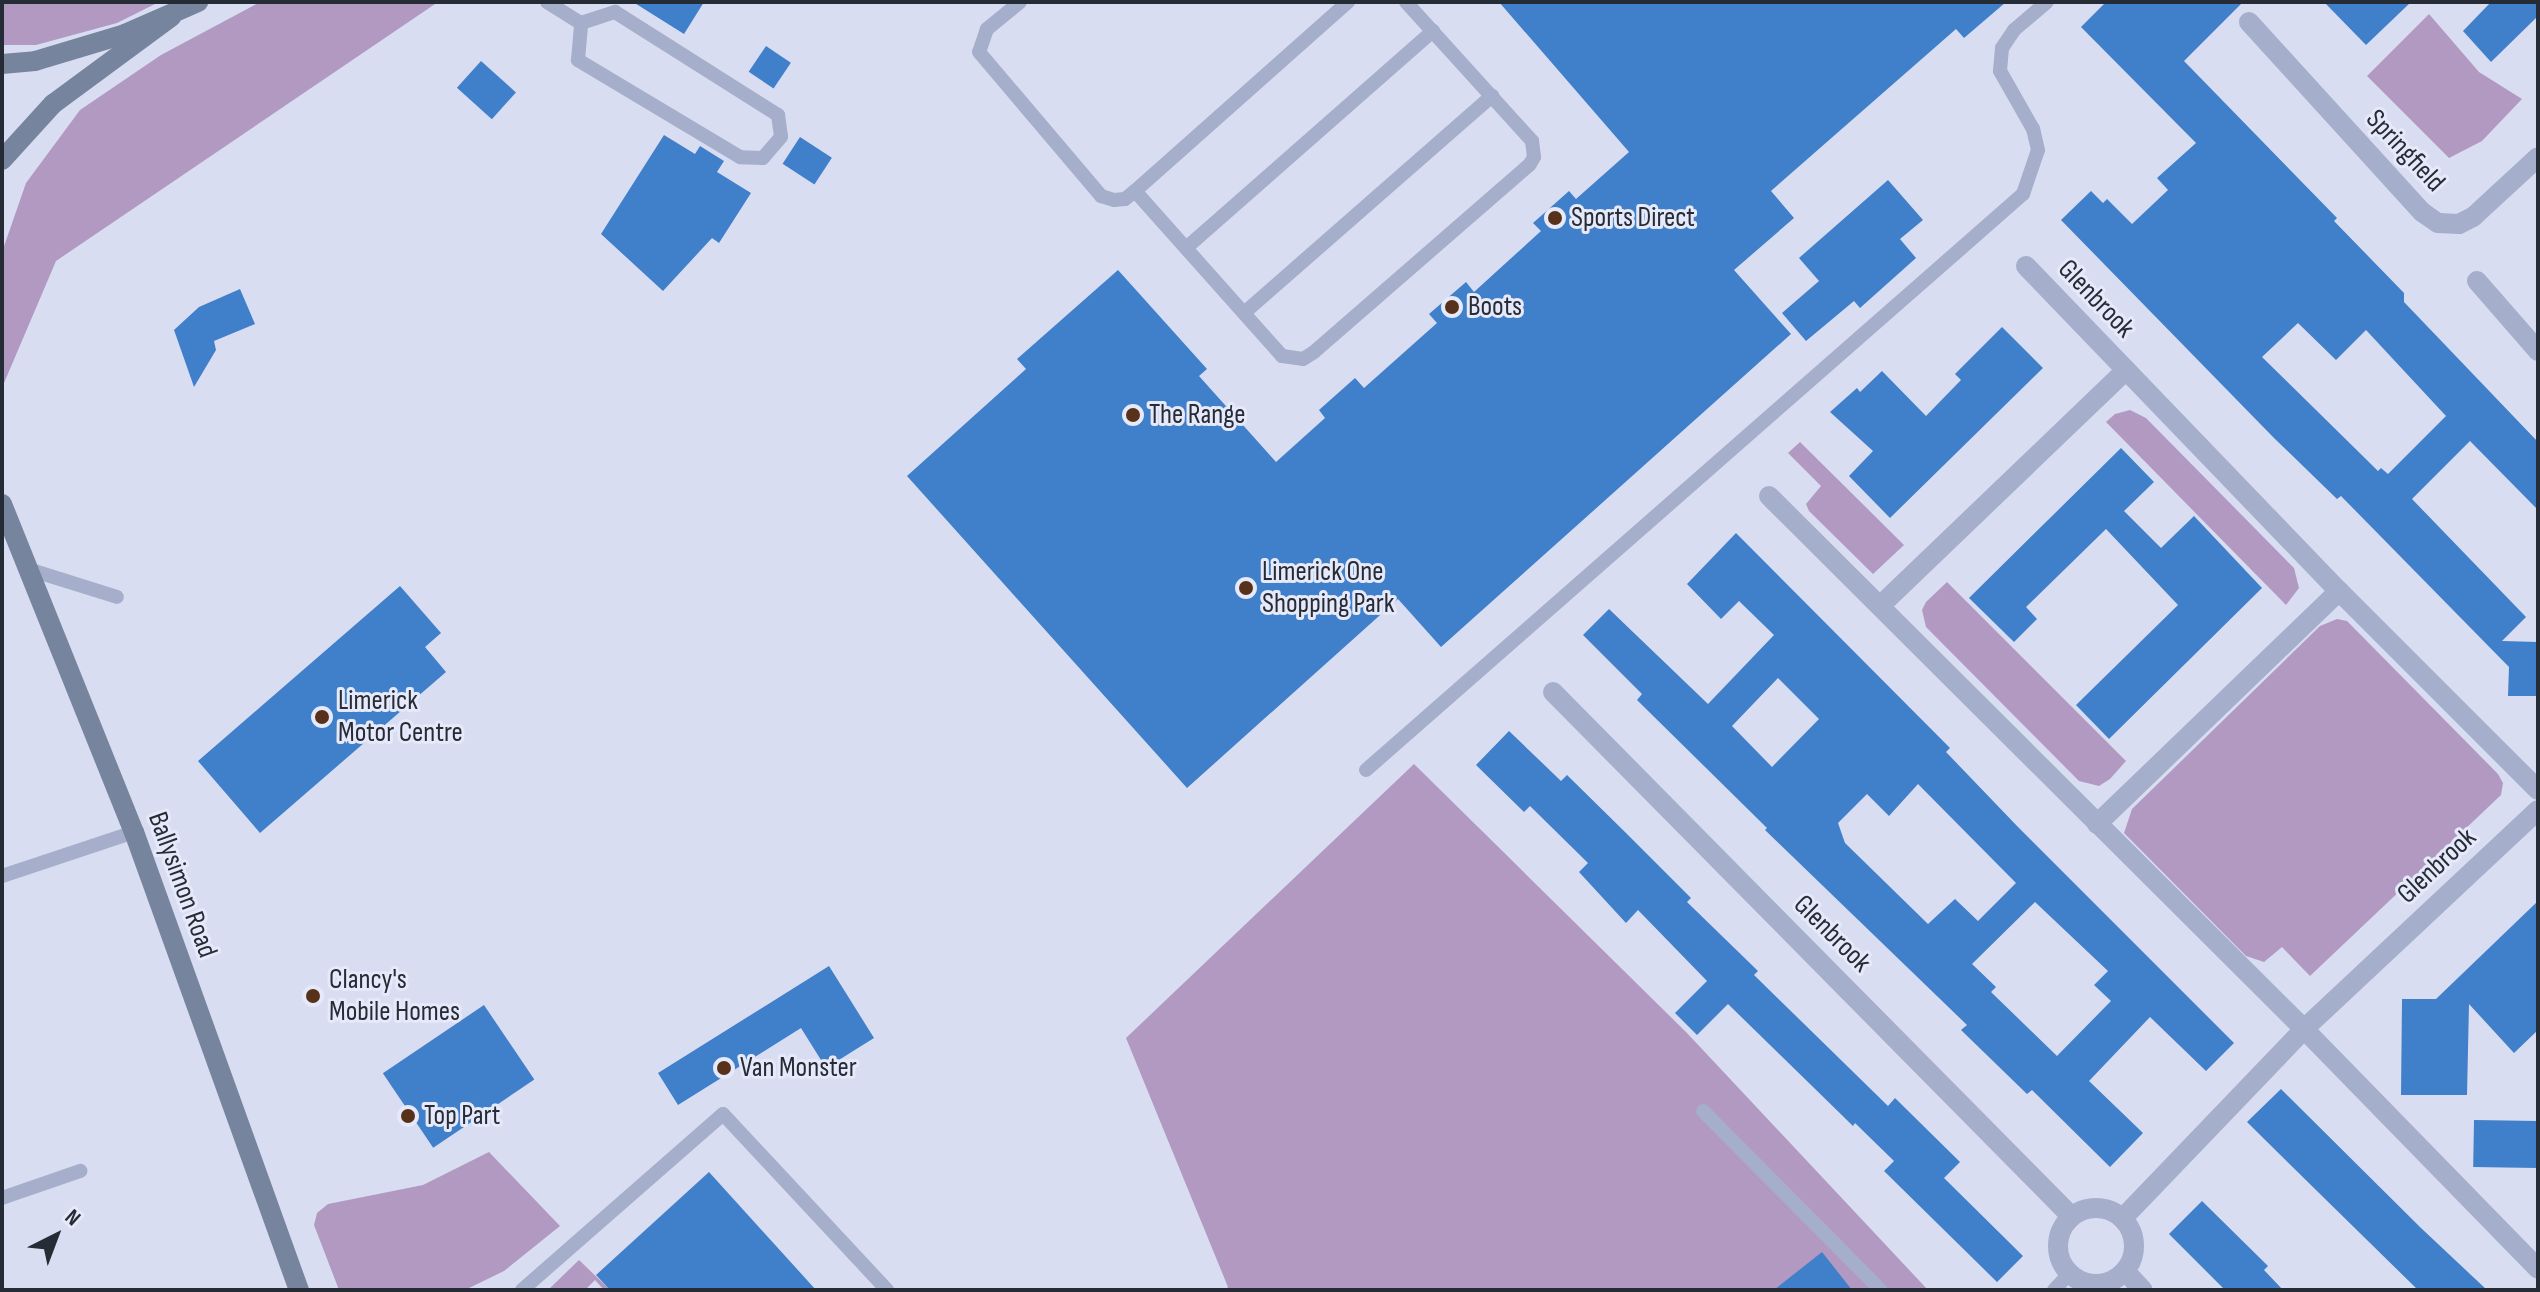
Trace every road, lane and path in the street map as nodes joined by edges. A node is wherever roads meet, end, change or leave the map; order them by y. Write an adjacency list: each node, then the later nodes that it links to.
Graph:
1 (198, 2): 7 (main road)
2 (547, 2): 9 (lane)
3 (1020, 2): 15 (lane)
4 (1348, 2): 15 (lane)
5 (1406, 2): 10 (lane)
6 (2047, 2): 29 (lane)
7 (171, 17): 11 (main road); 14 (main road)
8 (2249, 22): 13 (street, Springfield)
9 (581, 23): 9 (lane)
10 (1433, 31): 12 (lane); 16 (lane)
11 (2, 64)
12 (1492, 96): 19 (lane); 19 (lane)
13 (2538, 157)
14 (2, 160)
15 (1135, 191): 16 (lane)
16 (1186, 248): 19 (lane)
17 (2026, 266): 21 (street, Glenbrook)
18 (2477, 281): 20 (street)
19 (1244, 313)
20 (2538, 351)
21 (2126, 370): 25 (street, Glenbrook); 27 (street, Glenbrook)
22 (1769, 496): 27 (street)
23 (2, 504): 24 (main road, Ballysimon Road)
24 (31, 570): 26 (lane); 33 (main road, Ballysimon Road)
25 (2339, 591): 30 (street, Glenbrook); 32 (street)
26 (117, 597)
27 (1880, 606): 32 (street)
28 (1553, 692): 39 (street, Glenbrook)
29 (1366, 770)
30 (2538, 790)
31 (2538, 810): 35 (street, Glenbrook)
32 (2097, 824): 35 (street)
33 (134, 832): 34 (lane); 46 (main road, Ballysimon Road)
34 (2, 876)
35 (2304, 1029): 40 (street, Glenbrook); 42 (street)
36 (1703, 1111): 49 (lane)
37 (80, 1171): 38 (lane)
38 (2, 1198)
39 (2071, 1216): 40 (street); 45 (street)
40 (2123, 1218): 44 (street)
41 (2538, 1240): 42 (street)
42 (2523, 1255): 43 (street)
43 (2538, 1269)
44 (2125, 1271): 45 (street); 51 (street)
45 (2070, 1273): 50 (lane)
46 (299, 1290)
47 (522, 1290): 48 (lane)
48 (887, 1290)
49 (1881, 1290)
50 (2054, 1290)
51 (2143, 1290)

